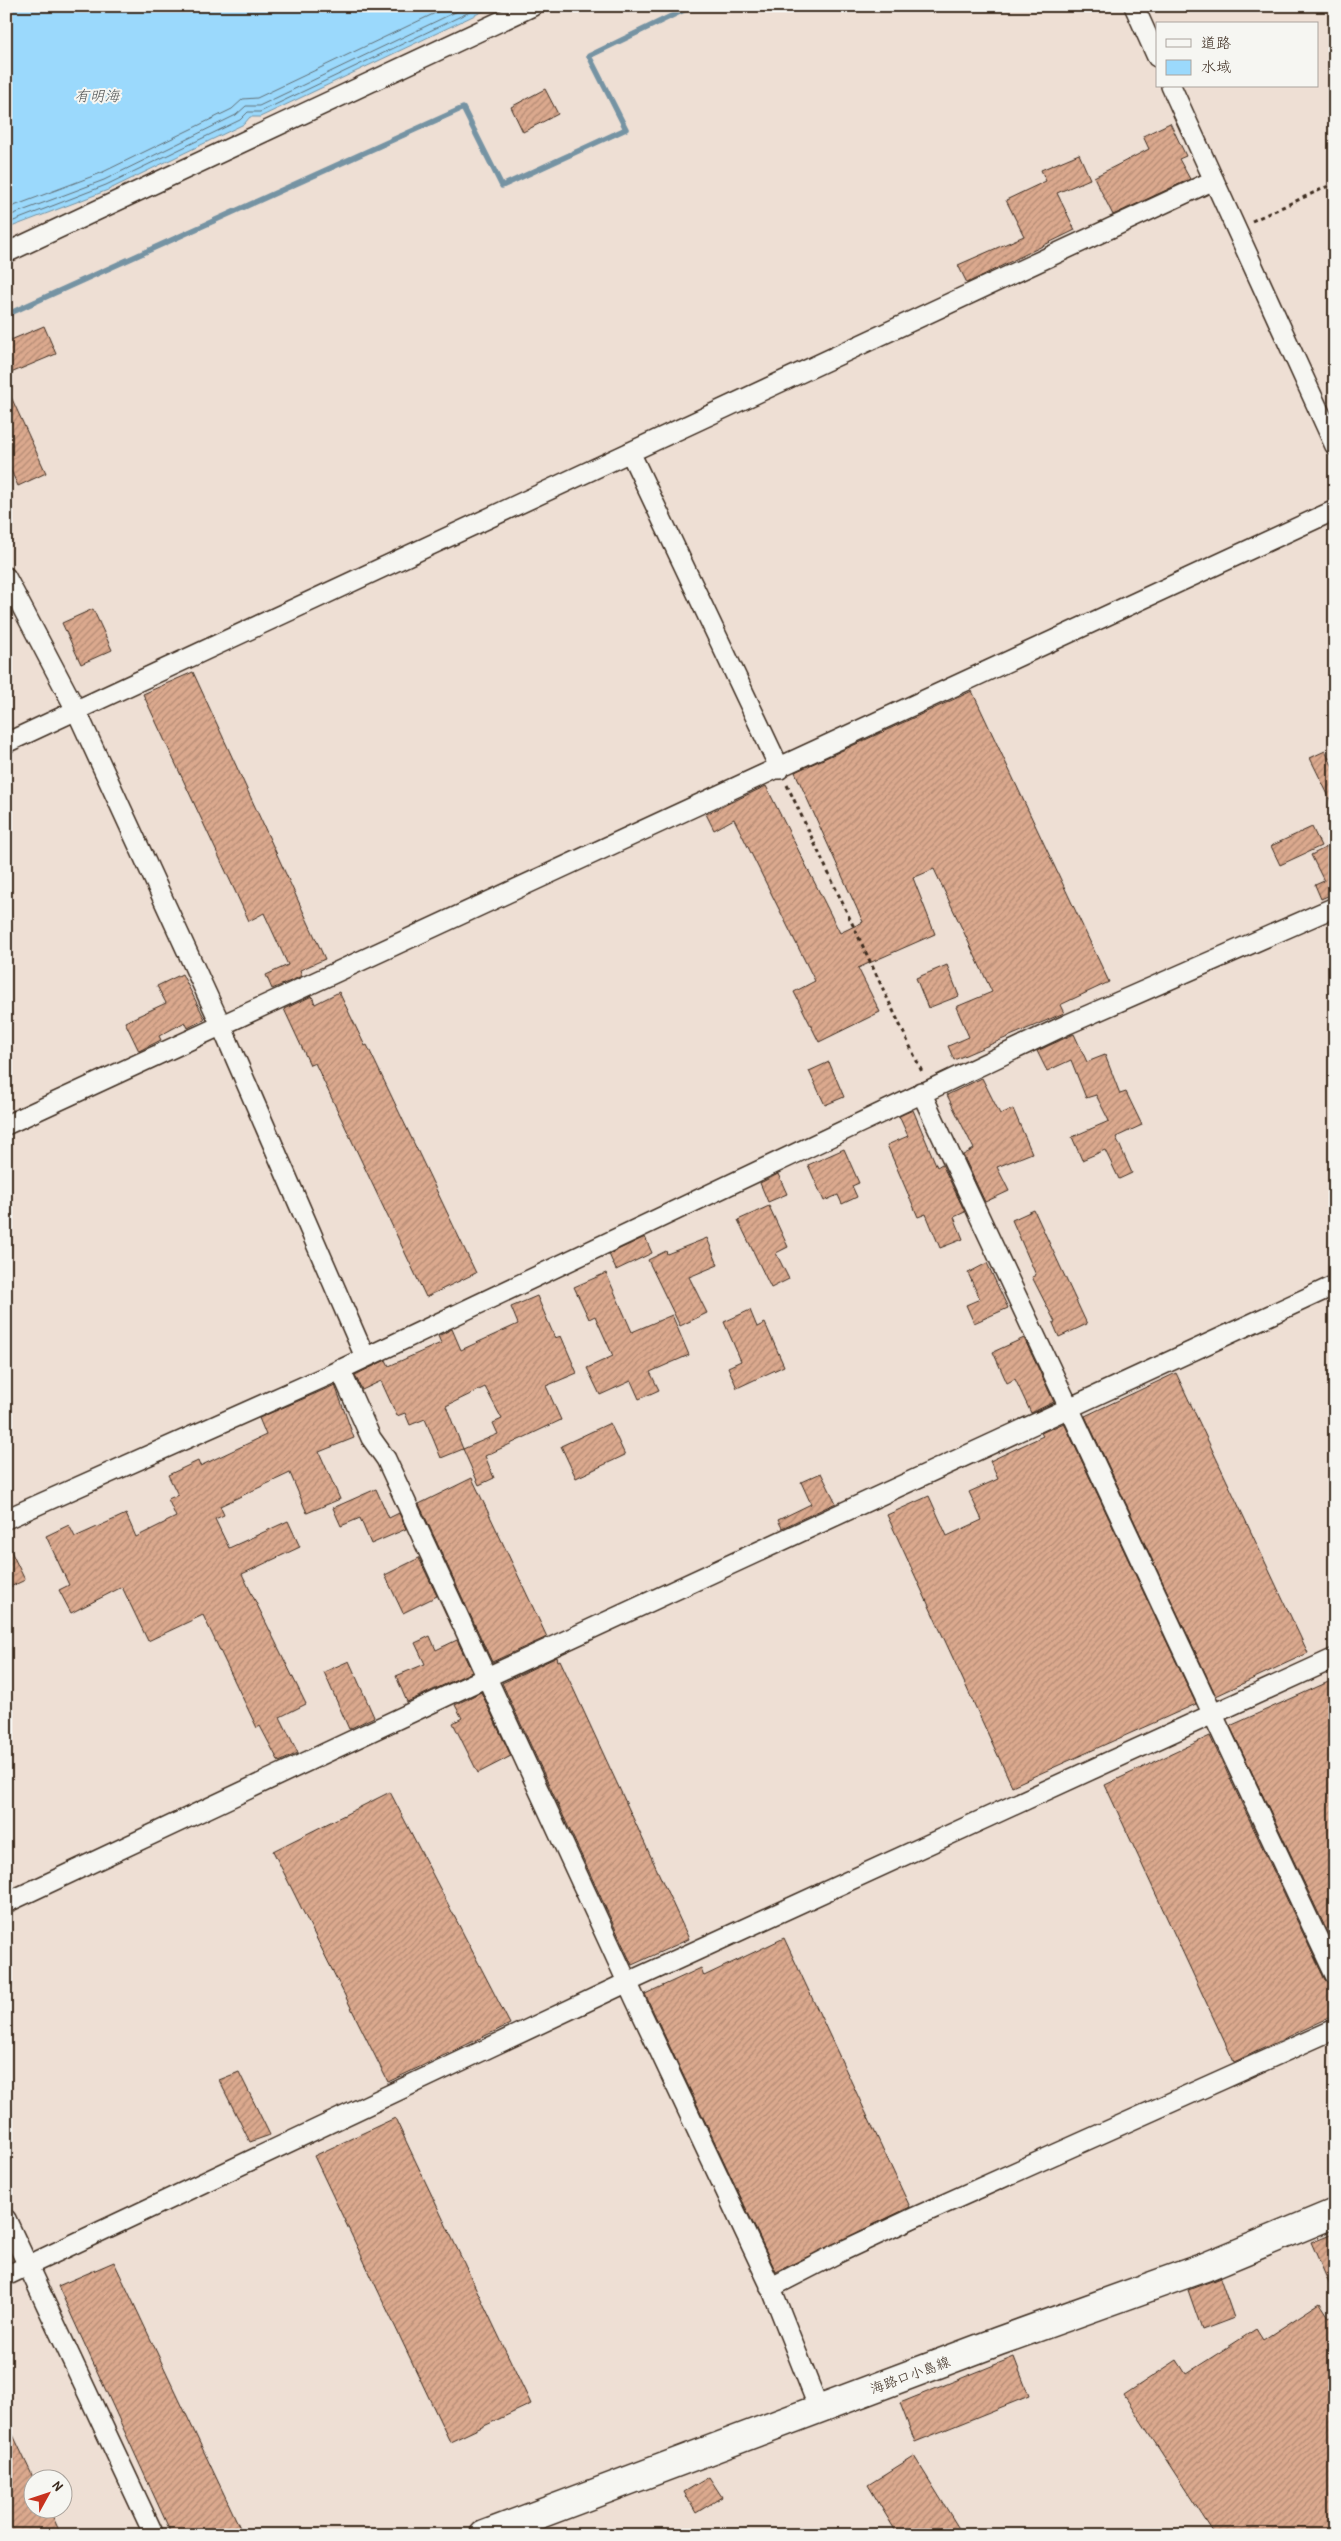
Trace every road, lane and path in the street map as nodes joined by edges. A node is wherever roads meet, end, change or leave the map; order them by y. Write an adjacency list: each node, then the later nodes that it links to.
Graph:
1 (533, 6): 8 (street)
2 (1134, 6): 3 (street)
3 (1156, 55)
4 (1172, 88): 5 (street)
5 (1214, 180): 7 (street); 10 (street)
6 (1335, 183): 7 (path)
7 (1236, 229): 9 (street)
8 (6, 253)
9 (1335, 446)
10 (630, 452): 13 (street); 15 (street)
11 (1335, 510): 15 (street)
12 (6, 577): 13 (street)
13 (76, 710): 14 (street); 17 (street)
14 (6, 743)
15 (780, 769): 17 (street); 18 (path)
16 (1335, 907): 18 (street)
17 (221, 1025): 19 (street); 21 (street)
18 (925, 1090): 21 (street); 23 (street)
19 (6, 1125)
20 (1335, 1285): 23 (street)
21 (365, 1357): 22 (street)
22 (340, 1369): 24 (street); 26 (street)
23 (1067, 1408): 26 (street); 27 (street)
24 (6, 1519)
25 (1335, 1658): 27 (street)
26 (487, 1677): 28 (street); 30 (street)
27 (1212, 1714): 29 (street); 30 (street)
28 (6, 1904)
29 (1335, 1975)
30 (628, 1982): 34 (street); 36 (street)
31 (1335, 2029): 36 (street)
32 (1335, 2213): 37 (main road, 海路口小島線)
33 (6, 2219): 34 (street)
34 (29, 2266): 35 (street); 38 (street)
35 (6, 2276)
36 (770, 2288): 37 (street)
37 (819, 2408): 39 (main road, 海路口小島線)
38 (154, 2535)
39 (484, 2535)

